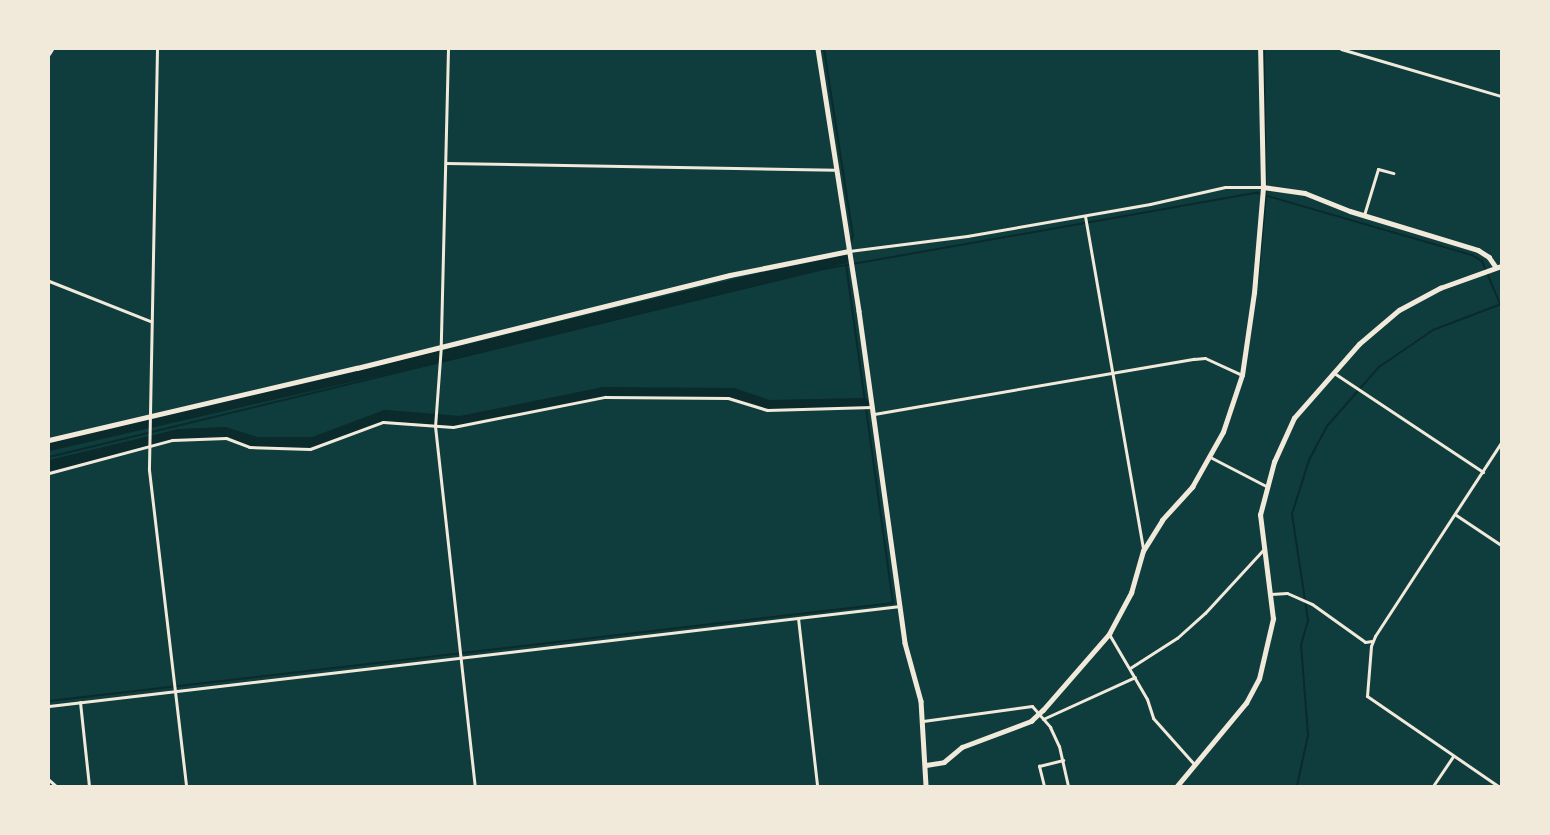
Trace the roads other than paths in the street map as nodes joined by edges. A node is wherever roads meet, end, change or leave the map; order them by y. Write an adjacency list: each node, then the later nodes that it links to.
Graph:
1 (52, 49): 7 (street)
2 (157, 49): 18 (street)
3 (448, 49): 9 (street)
4 (818, 49): 10 (street)
5 (1260, 49): 12 (street)
6 (1341, 49): 8 (street)
7 (49, 54)
8 (1501, 96)
9 (446, 163): 10 (street); 19 (street)
10 (836, 170): 15 (street)
11 (1393, 173): 13 (street)
12 (1263, 187): 13 (street); 14 (street); 22 (street)
13 (1364, 215): 16 (street)
14 (1085, 216): 15 (street); 21 (street)
15 (849, 251): 19 (street); 23 (street)
16 (1499, 267): 20 (street)
17 (49, 281): 18 (street)
18 (150, 321): 25 (street)
19 (441, 345): 25 (street); 26 (street)
20 (1332, 372): 31 (street); 33 (street)
21 (1112, 373): 22 (street); 24 (street); 37 (street)
22 (1242, 375): 30 (street)
23 (872, 408): 24 (street); 26 (street)
24 (874, 414): 39 (street)
25 (148, 416): 27 (street); 29 (street)
26 (435, 426): 29 (street); 43 (street)
27 (49, 440)
28 (1501, 443): 31 (street)
29 (149, 446): 32 (street); 46 (street)
30 (1210, 456): 33 (street); 37 (street)
31 (1483, 472): 34 (street)
32 (49, 473)
33 (1266, 486): 36 (street)
34 (1456, 515): 35 (street); 42 (street)
35 (1501, 545)
36 (1263, 550): 38 (street); 44 (street)
37 (1143, 551): 41 (street)
38 (1271, 594): 42 (street); 54 (street)
39 (900, 606): 40 (street); 51 (street)
40 (798, 618): 43 (street); 61 (street)
41 (1109, 634): 44 (street); 49 (street)
42 (1372, 641): 52 (street)
43 (459, 658): 46 (street); 60 (street)
44 (1130, 668): 45 (street)
45 (1135, 677): 50 (street); 54 (street)
46 (175, 691): 47 (street); 59 (street)
47 (80, 702): 48 (street); 58 (street)
48 (49, 706)
49 (1038, 715): 50 (street); 51 (street); 55 (street)
50 (1043, 719): 53 (street)
51 (923, 721): 55 (street)
52 (1453, 756): 66 (street); 67 (street)
53 (1063, 760): 63 (street); 64 (street)
54 (1194, 764): 65 (street)
55 (926, 765): 62 (street)
56 (49, 780): 57 (street)
57 (56, 786)
58 (89, 786)
59 (186, 786)
60 (475, 786)
61 (818, 786)
62 (926, 786)
63 (1044, 786)
64 (1068, 786)
65 (1179, 786)
66 (1433, 786)
67 (1498, 786)

